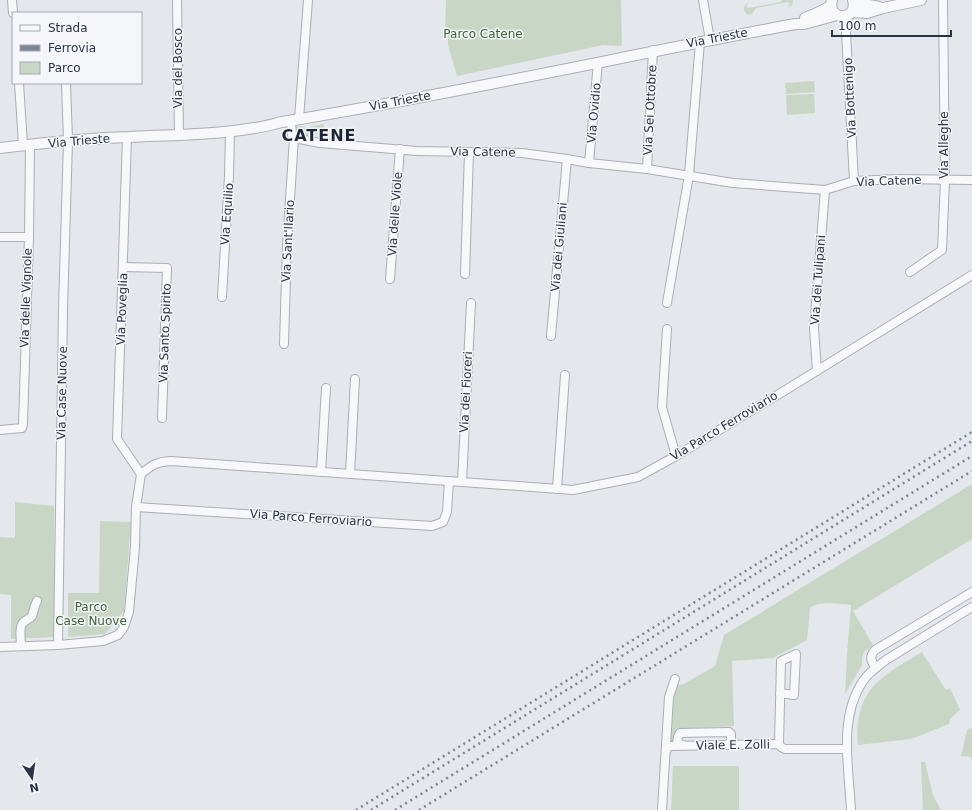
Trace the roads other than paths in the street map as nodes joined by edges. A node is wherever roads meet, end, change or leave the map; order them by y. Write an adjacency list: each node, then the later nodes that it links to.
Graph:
1 (12, 0): 9 (street)
2 (177, 0): 18 (street, Via del Bosco)
3 (308, 0): 16 (street)
4 (703, 0): 10 (street)
5 (922, 0): 8 (street)
6 (943, 0): 30 (street, Via Alleghe)
7 (833, 7): 8 (street); 10 (street, Via Trieste)
8 (852, 7): 32 (street, Via Bottenigo)
9 (13, 12)
10 (710, 40): 11 (street, Via Trieste)
11 (700, 42): 12 (street, Via Trieste); 29 (street)
12 (653, 50): 13 (street, Via Trieste); 28 (street, Via Sei Ottobre)
13 (598, 62): 16 (street, Via Trieste); 27 (street, Via Ovidio)
14 (19, 84): 22 (street, Via delle Vignole)
15 (66, 84): 21 (street, Via Case Nuove)
16 (295, 120): 17 (street, Via Trieste); 20 (street)
17 (230, 131): 18 (street, Via Trieste); 41 (street, Via Equilio)
18 (179, 135): 19 (street, Via Trieste)
19 (127, 137): 21 (street, Via Trieste); 36 (street, Via Poveglia)
20 (294, 138): 24 (street, Via Catene); 46 (street, Via Sant'Ilario)
21 (68, 141): 22 (street, Via Trieste); 65 (street, Via Case Nuove)
22 (26, 145): 23 (street, Via Trieste); 35 (street, Via delle Vignole)
23 (0, 148)
24 (400, 149): 25 (street, Via Catene); 40 (street, Via delle Viole)
25 (468, 152): 26 (street, Via Catene); 38 (street)
26 (568, 159): 27 (street, Via Catene); 45 (street, Via dei Giuliani)
27 (589, 163): 28 (street, Via Catene)
28 (647, 169): 29 (street, Via Catene)
29 (689, 176): 33 (street, Via Catene); 43 (street)
30 (944, 180): 31 (street, Via Catene); 32 (street, Via Catene); 37 (street, Via Alleghe)
31 (972, 180)
32 (854, 181): 33 (street, Via Catene)
33 (825, 190): 47 (street, Via dei Tulipani)
34 (0, 237): 35 (street)
35 (28, 237): 52 (street, Via delle Vignole)
36 (123, 267): 51 (street, Via Santo Spirito); 55 (street, Via Poveglia)
37 (910, 272)
38 (465, 274)
39 (972, 275): 47 (street, Via Parco Ferroviario)
40 (390, 279)
41 (222, 297)
42 (471, 303): 58 (street, Via dei Fioreri)
43 (667, 303)
44 (667, 329): 53 (street)
45 (551, 336)
46 (284, 344)
47 (817, 370): 53 (street, Via Parco Ferroviario)
48 (566, 375): 59 (street)
49 (356, 379): 56 (street)
50 (326, 388): 54 (street)
51 (162, 418)
52 (0, 430)
53 (676, 456): 59 (street, Via Parco Ferroviario)
54 (321, 472): 55 (street, Via Parco Ferroviario); 56 (street, Via Parco Ferroviario)
55 (141, 474): 60 (street)
56 (350, 474): 57 (street, Via Parco Ferroviario)
57 (449, 481): 58 (street, Via Parco Ferroviario); 60 (street, Via Parco Ferroviario)
58 (462, 482): 59 (street, Via Parco Ferroviario)
59 (557, 489)
60 (136, 507): 65 (street)
61 (972, 592): 64 (street)
62 (37, 601): 66 (street)
63 (972, 607): 68 (street)
64 (887, 643): 68 (street); 69 (street)
65 (58, 645): 66 (street)
66 (21, 646): 67 (street)
67 (0, 647)
68 (886, 660): 69 (street)
69 (876, 668): 75 (street)
70 (674, 679): 76 (street)
71 (780, 694): 71 (street); 72 (street)
72 (779, 744): 74 (street, Viale E. Zolli); 75 (street, Viale E. Zolli)
73 (683, 745): 74 (street, Viale E. Zolli); 74 (street); 76 (street, Viale E. Zolli)
74 (726, 745)
75 (847, 749): 78 (street)
76 (666, 751): 77 (street)
77 (662, 810)
78 (851, 810)

